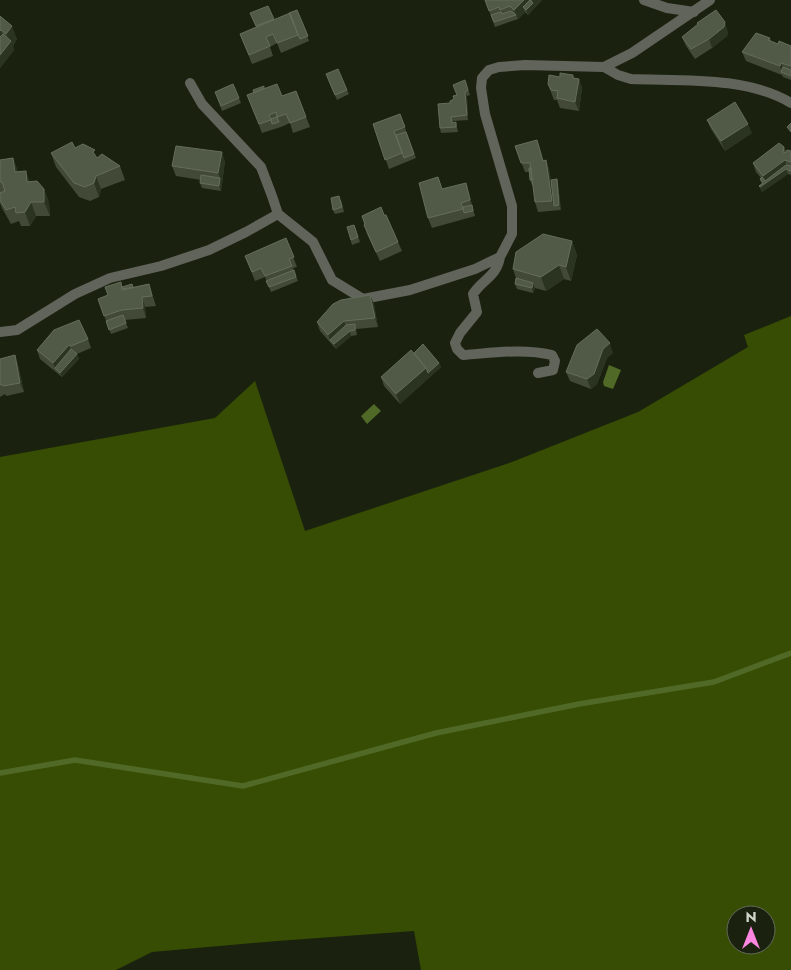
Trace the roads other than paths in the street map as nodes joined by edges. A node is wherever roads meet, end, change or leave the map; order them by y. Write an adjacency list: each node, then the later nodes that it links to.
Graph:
1 (644, 0): 3 (street)
2 (710, 0): 3 (street)
3 (694, 12): 4 (street)
4 (604, 67): 6 (street); 8 (street)
5 (190, 83): 7 (street)
6 (791, 103)
7 (278, 214): 8 (street); 9 (street)
8 (500, 257): 10 (street)
9 (0, 332)
10 (538, 372)

